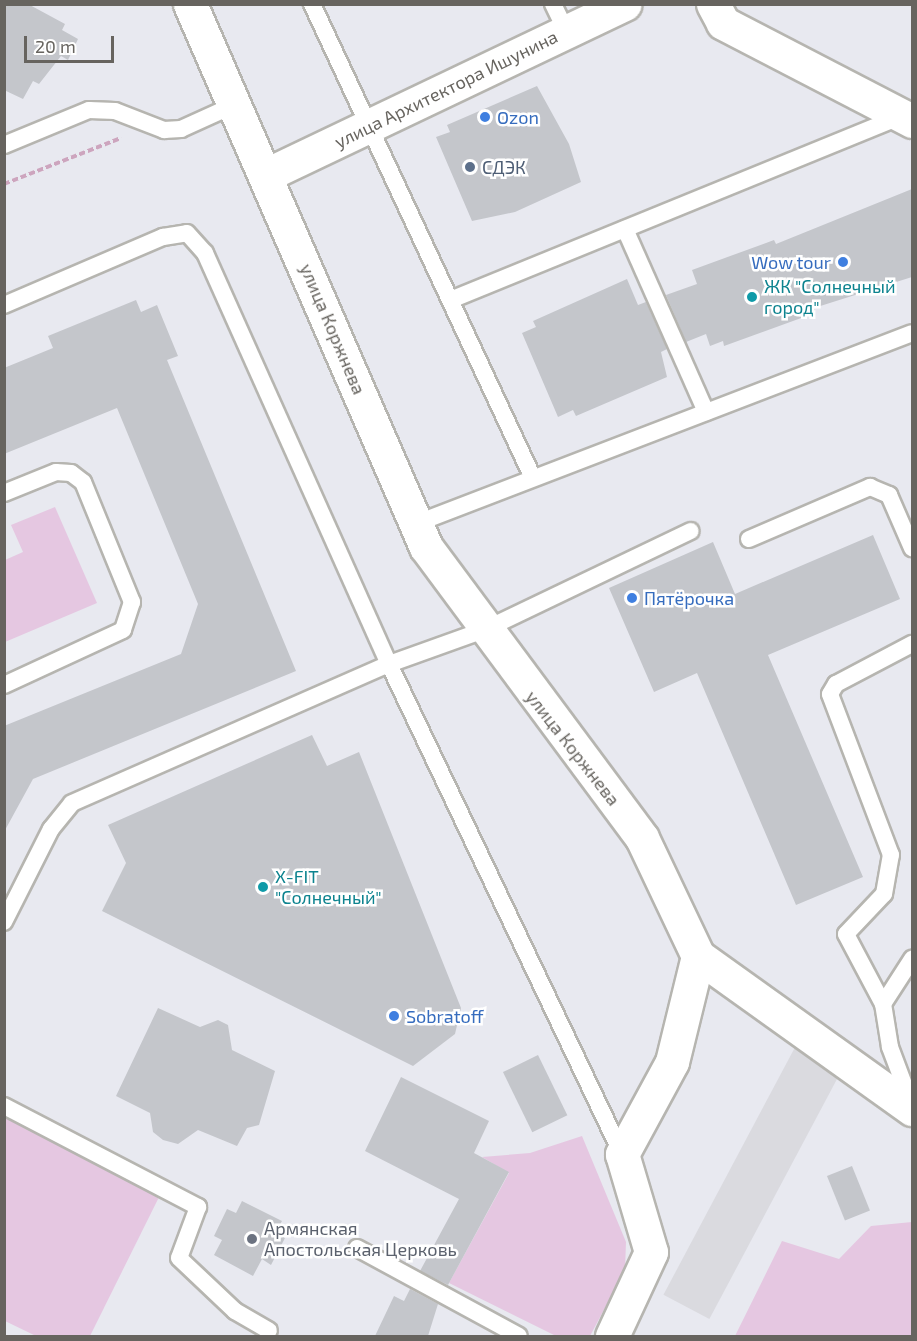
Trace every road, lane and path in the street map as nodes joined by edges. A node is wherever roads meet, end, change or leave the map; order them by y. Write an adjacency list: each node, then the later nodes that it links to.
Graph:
1 (190, 4): 6 (street, улица Коржнева)
2 (312, 4): 9 (lane)
3 (624, 4): 5 (street, улица Архитектора Ишунина)
4 (713, 4): 7 (street)
5 (559, 18): 9 (street, улица Архитектора Ишунина)
6 (236, 104): 8 (lane); 11 (street, улица Коржнева)
7 (908, 118): 13 (lane)
8 (152, 126): 10 (lane); 12 (path)
9 (368, 126): 11 (street, улица Архитектора Ишунина); 14 (lane)
10 (4, 145)
11 (268, 174): 20 (street, улица Коржнева)
12 (4, 184)
13 (625, 229): 14 (lane); 17 (lane)
14 (453, 299): 18 (lane)
15 (4, 305): 26 (lane)
16 (912, 333): 17 (lane)
17 (706, 412): 18 (lane)
18 (534, 478): 20 (lane)
19 (4, 493): 27 (lane)
20 (415, 524): 24 (street, улица Коржнева)
21 (691, 531): 24 (lane)
22 (748, 539): 23 (lane)
23 (912, 548)
24 (484, 630): 26 (lane); 29 (street, улица Коржнева)
25 (912, 644): 31 (lane)
26 (389, 664): 28 (lane); 34 (lane)
27 (4, 685)
28 (4, 922)
29 (698, 956): 33 (street); 34 (street)
30 (912, 959): 31 (lane)
31 (883, 1004): 33 (lane)
32 (4, 1107): 36 (lane)
33 (912, 1108)
34 (622, 1154): 38 (street)
35 (357, 1248): 37 (lane)
36 (269, 1331)
37 (519, 1336)
38 (612, 1336)

